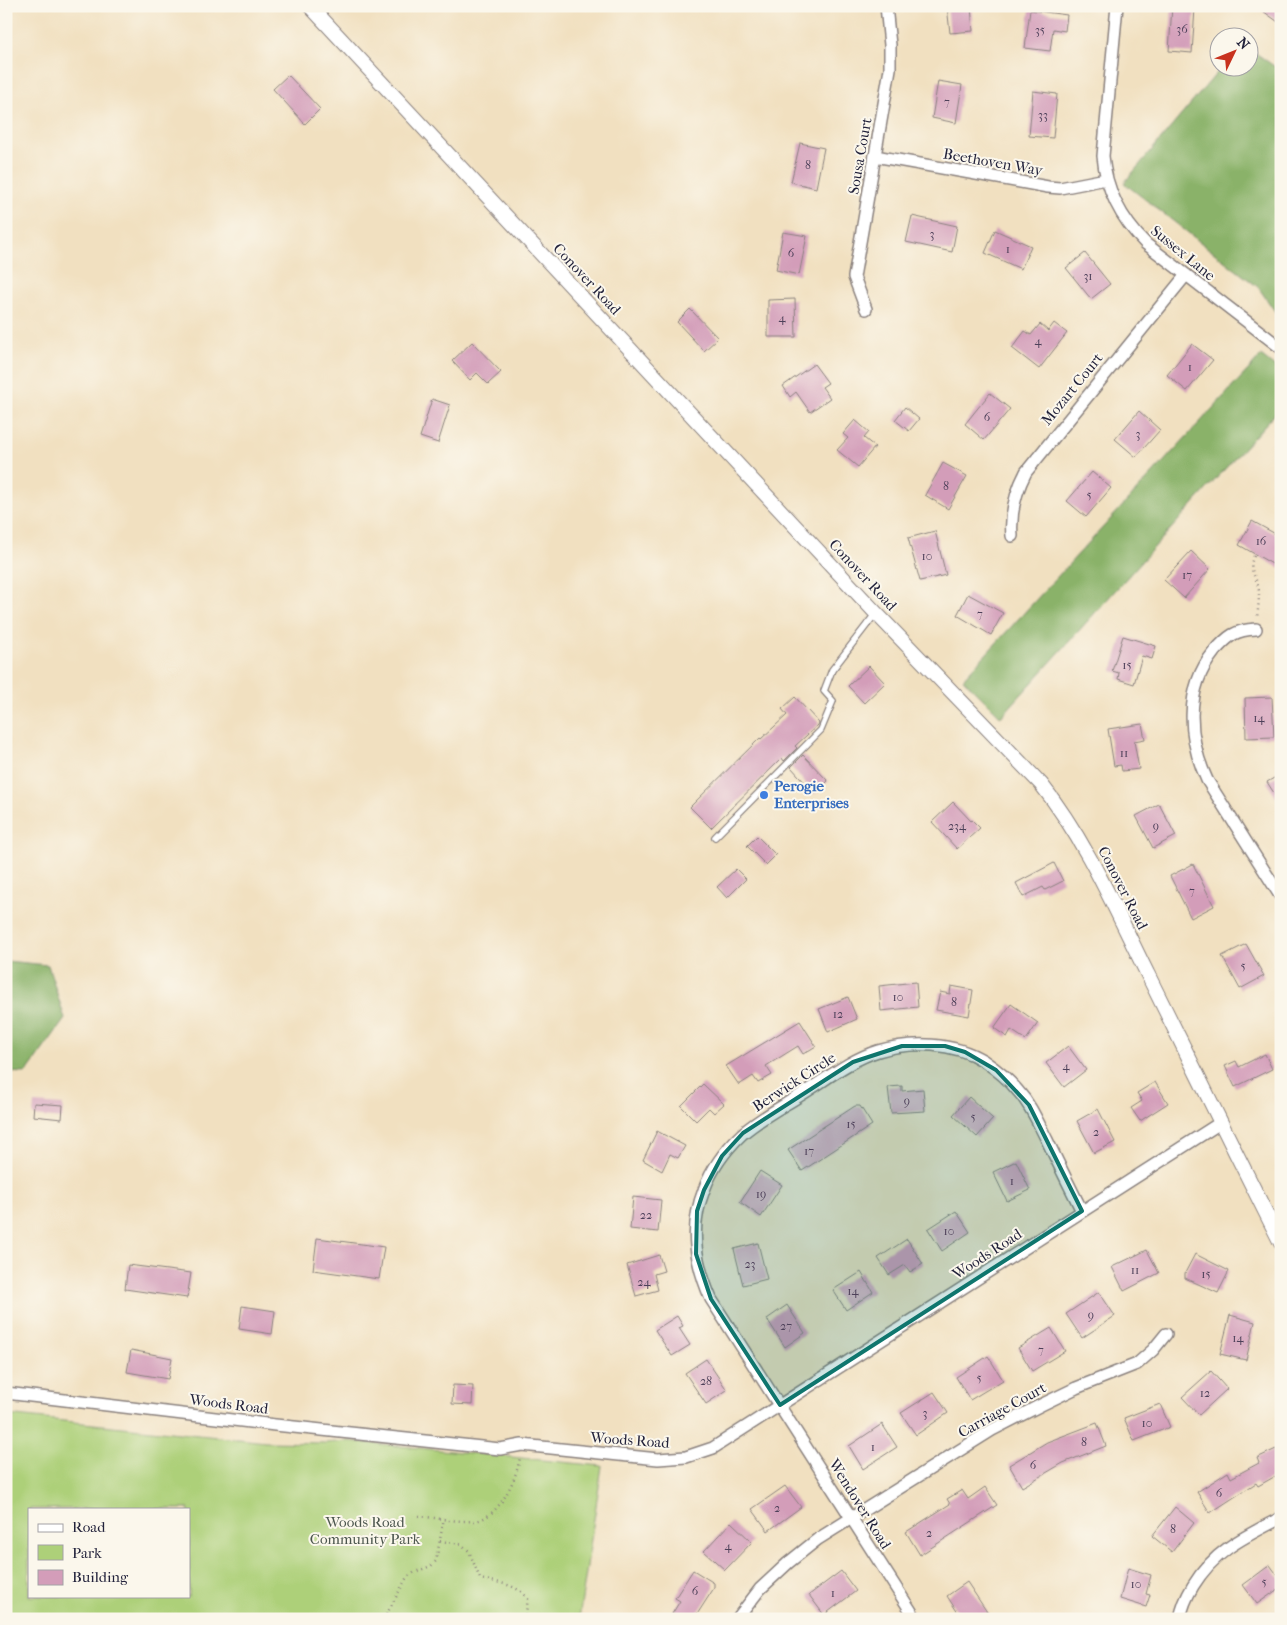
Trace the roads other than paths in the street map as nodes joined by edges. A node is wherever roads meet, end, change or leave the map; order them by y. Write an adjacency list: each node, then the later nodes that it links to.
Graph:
1 (310, 6): 10 (street, Conover Road)
2 (886, 6): 4 (street, Sousa Court)
3 (1117, 6): 5 (street, Sussex Lane)
4 (875, 156): 5 (street, Beethoven Way); 7 (street, Sousa Court)
5 (1106, 179): 6 (street, Sussex Lane)
6 (1186, 274): 8 (street, Sussex Lane); 9 (street, Mozart Court)
7 (866, 309)
8 (1281, 348)
9 (1012, 536)
10 (876, 613): 12 (lane); 14 (street, Conover Road)
11 (1256, 629): 13 (street)
12 (715, 837)
13 (1281, 897)
14 (1220, 1123): 15 (street, Woods Road); 16 (street, Conover Road)
15 (1082, 1211): 19 (street, Woods Road); 19 (street, Berwick Circle)
16 (1280, 1241)
17 (1166, 1334): 20 (street, Carriage Court)
18 (6, 1392): 19 (street, Woods Road)
19 (780, 1405): 20 (street, Wendover Road)
20 (852, 1518): 22 (street, Carriage Court); 23 (street, Wendover Road)
21 (1281, 1518): 24 (street)
22 (738, 1619)
23 (916, 1619)
24 (1180, 1619)

